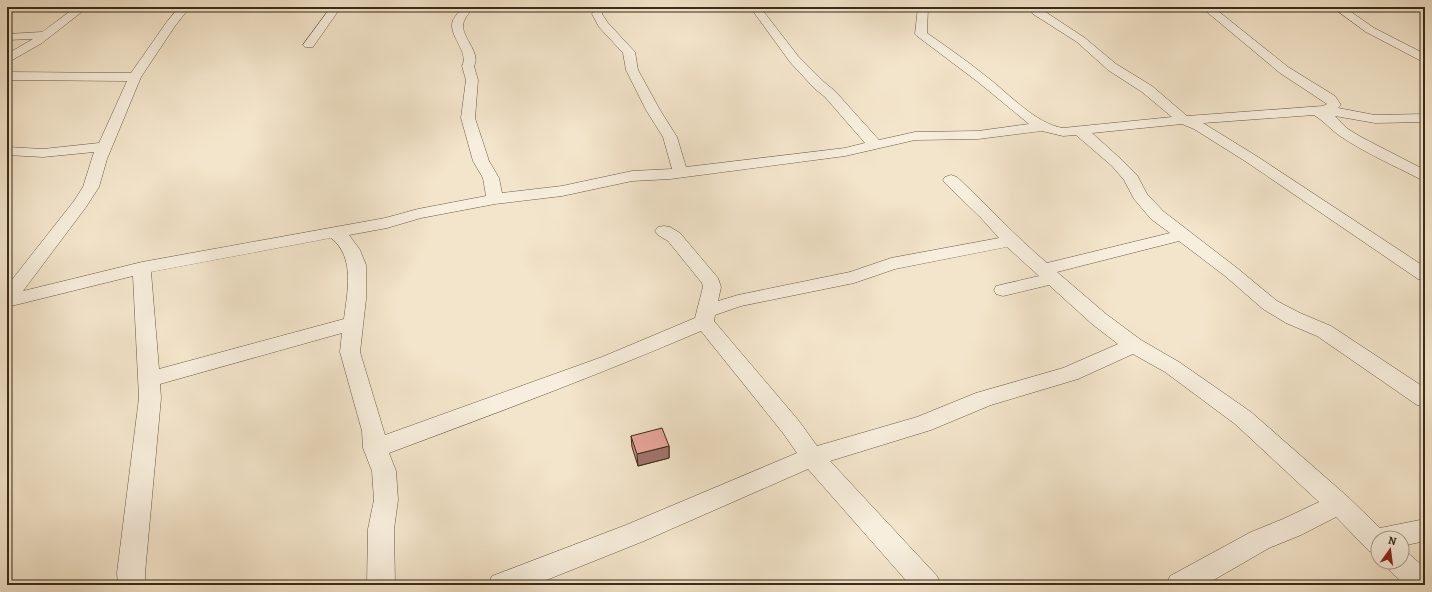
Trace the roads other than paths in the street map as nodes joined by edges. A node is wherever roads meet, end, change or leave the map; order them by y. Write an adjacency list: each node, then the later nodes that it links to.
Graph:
1 (83, 7): 11 (street)
2 (186, 7): 17 (street)
3 (336, 7): 13 (street)
4 (468, 7): 29 (street)
5 (600, 7): 26 (street)
6 (755, 7): 23 (street)
7 (923, 7): 21 (street)
8 (1032, 7): 20 (street)
9 (1206, 7): 18 (street)
10 (1337, 7): 15 (street)
11 (45, 35): 12 (street); 14 (street)
12 (7, 37)
13 (309, 45)
14 (7, 59)
15 (1425, 59)
16 (7, 76): 17 (street)
17 (135, 77): 24 (street)
18 (1321, 110): 19 (street); 20 (street); 27 (street)
19 (1425, 118)
20 (1184, 120): 22 (street); 36 (street)
21 (1043, 127): 22 (street); 23 (street)
22 (1079, 130): 32 (street)
23 (876, 146): 26 (street)
24 (105, 147): 25 (street); 38 (street)
25 (7, 151)
26 (680, 172): 29 (street)
27 (1425, 176)
28 (951, 180): 33 (street)
29 (495, 199): 30 (street)
30 (334, 232): 34 (street); 40 (street)
31 (664, 232): 39 (street)
32 (1180, 234): 35 (street); 43 (street)
33 (1011, 241): 35 (street); 39 (street)
34 (142, 268): 38 (street); 42 (street)
35 (1049, 273): 37 (street); 41 (street)
36 (1425, 275)
37 (1003, 290)
38 (7, 300)
39 (705, 317): 44 (street); 45 (street)
40 (352, 324): 42 (street); 44 (street)
41 (1134, 345): 45 (street); 46 (street)
42 (149, 380): 51 (street)
43 (1425, 399)
44 (375, 448): 52 (street)
45 (812, 456): 53 (street); 54 (street)
46 (1339, 504): 48 (street); 55 (street)
47 (1425, 530): 49 (street)
48 (1370, 533)
49 (1410, 533)
50 (1408, 570): 56 (street)
51 (132, 585)
52 (381, 585)
53 (502, 585)
54 (927, 585)
55 (1180, 585)
56 (1424, 585)

